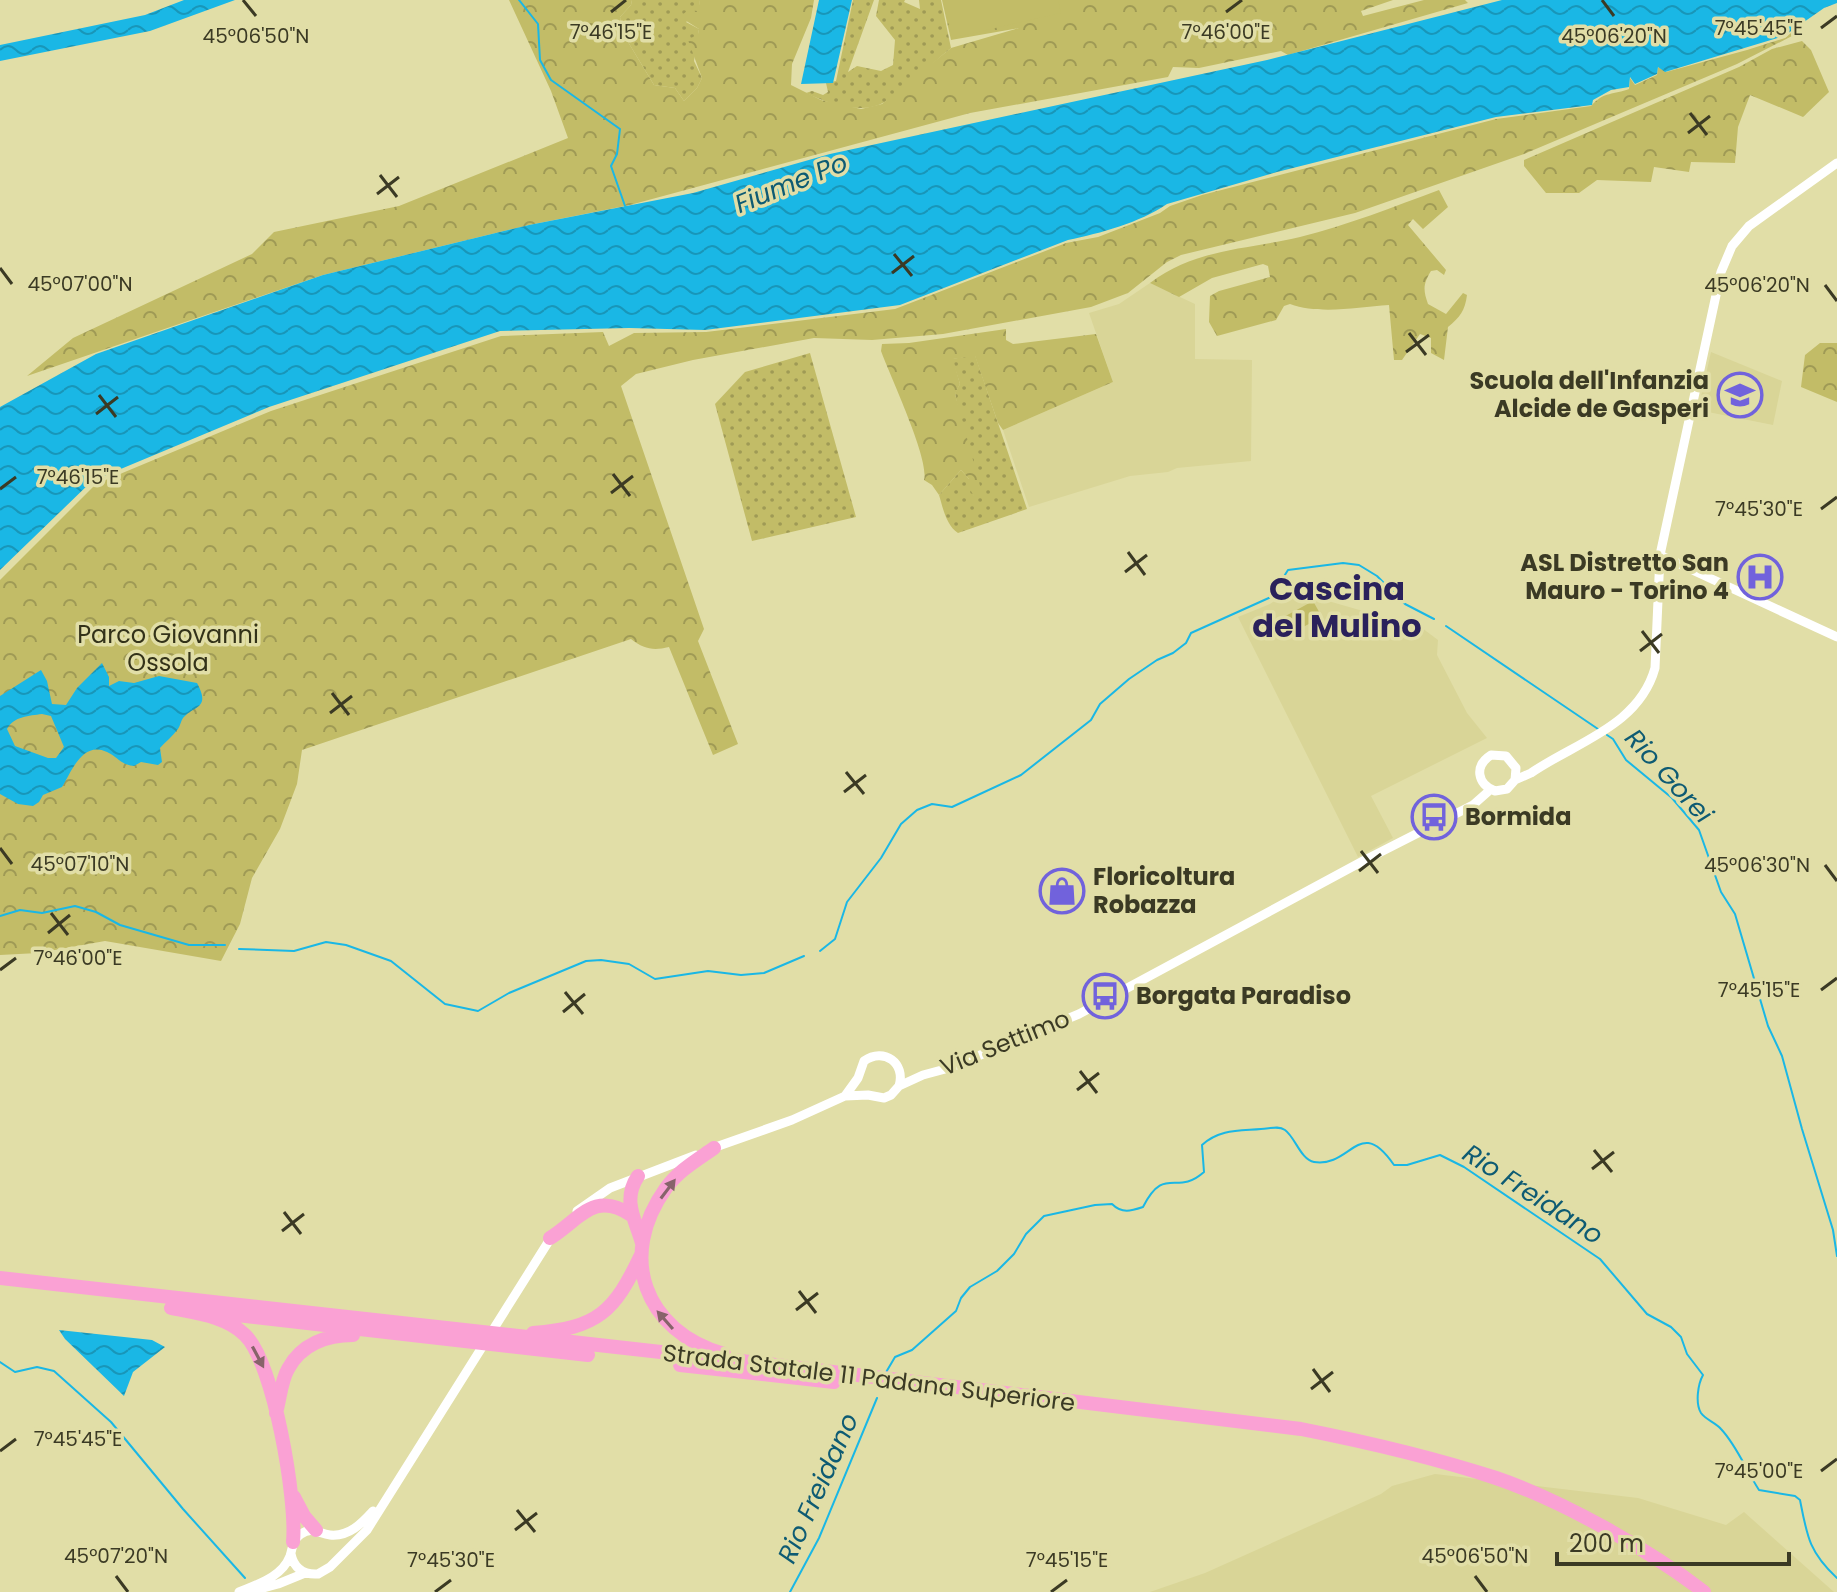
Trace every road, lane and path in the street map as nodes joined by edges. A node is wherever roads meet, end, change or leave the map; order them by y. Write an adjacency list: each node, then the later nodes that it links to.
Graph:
1 (1837, 163): 2 (street)
2 (1660, 555): 3 (street); 4 (street)
3 (1837, 637)
4 (1539, 767): 5 (street); 6 (street)
5 (1516, 768): 6 (street); 7 (street)
6 (1515, 780): 7 (street)
7 (1486, 786): 9 (street, Via Settimo)
8 (901, 1072): 9 (street); 10 (street); 11 (street)
9 (923, 1075): 11 (street, Via Settimo)
10 (858, 1078): 12 (street); 13 (street)
11 (899, 1086): 12 (street)
12 (868, 1095): 13 (street)
13 (845, 1096): 14 (street)
14 (714, 1148): 15 (street); 18 (highway, one-way to 14)
15 (638, 1176): 16 (highway); 17 (street)
16 (631, 1215): 17 (highway); 18 (highway)
17 (550, 1238): 27 (street)
18 (641, 1250): 23 (highway); 24 (highway, one-way to 18)
19 (0, 1278): 23 (highway, Strada Statale 11 Padana Superiore)
20 (0, 1288): 21 (highway, Strada Statale 11 Padana Superiore)
21 (171, 1308): 22 (highway, Strada Statale 11 Padana Superiore); 25 (highway, one-way to 25)
22 (415, 1335): 25 (highway); 33 (highway, Strada Statale 11 Padana Superiore)
23 (507, 1335): 24 (highway, Strada Statale 11 Padana Superiore)
24 (759, 1363): 34 (highway, Strada Statale 11 Padana Superiore)
25 (276, 1413): 26 (highway)
26 (291, 1489): 28 (highway); 29 (highway)
27 (382, 1503): 28 (street); 30 (street)
28 (322, 1532): 29 (street); 30 (street)
29 (292, 1548): 31 (street); 32 (street)
30 (334, 1561): 31 (street)
31 (305, 1573): 32 (street)
32 (238, 1592)
33 (1689, 1592)
34 (1704, 1592)

